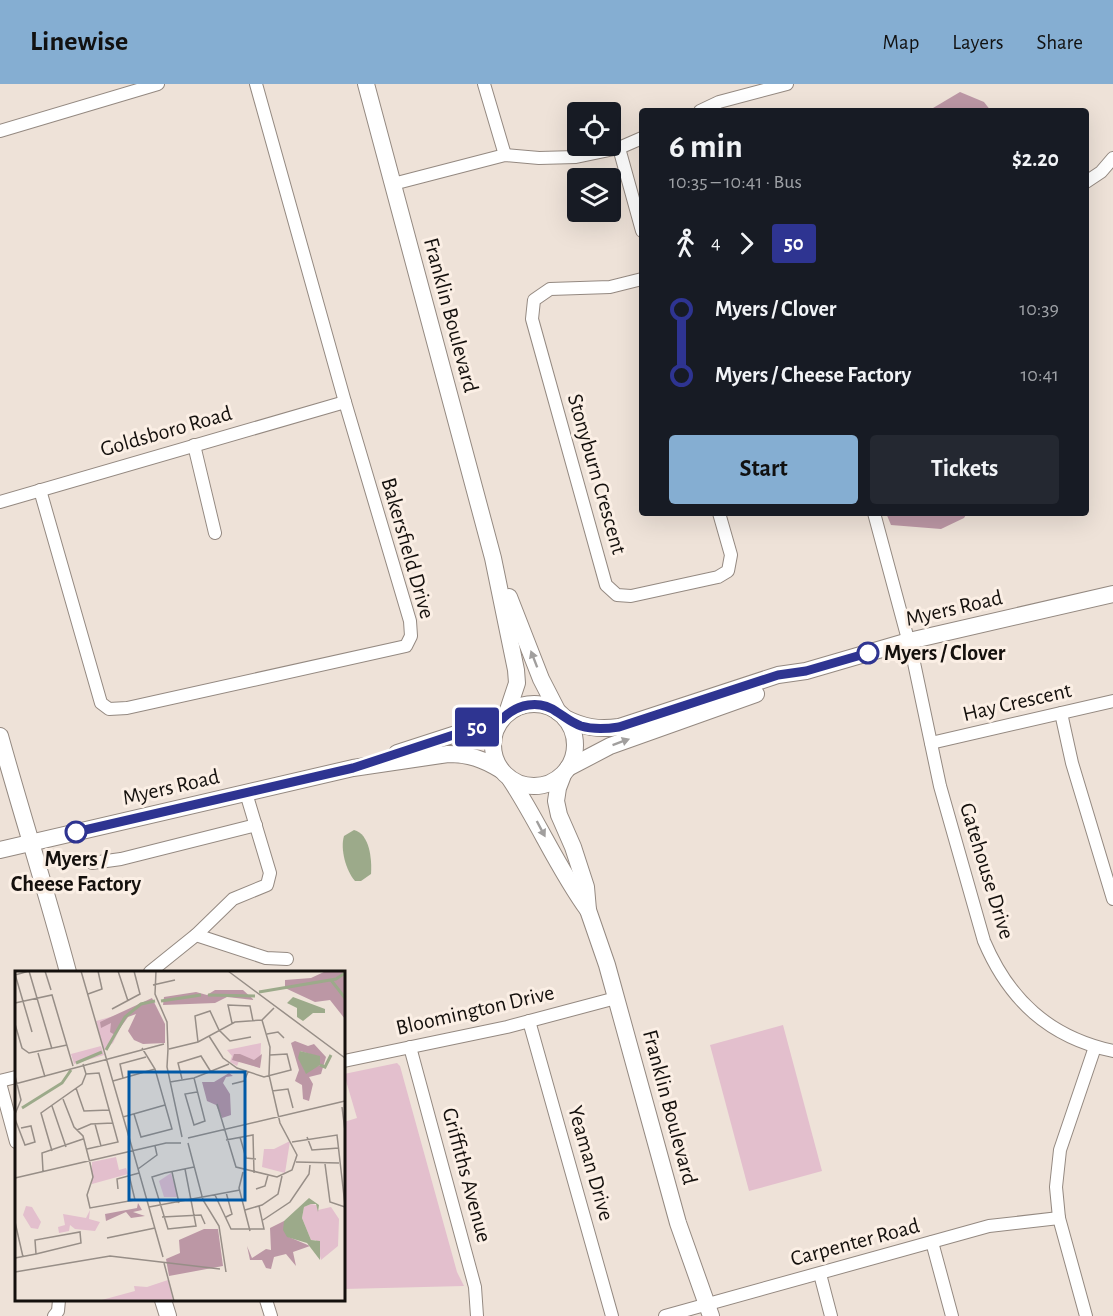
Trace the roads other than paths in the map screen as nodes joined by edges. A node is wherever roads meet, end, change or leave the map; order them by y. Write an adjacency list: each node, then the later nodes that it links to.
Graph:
1 (158, 84): 7 (street)
2 (256, 84): 18 (street, Bakersfield Drive)
3 (366, 84): 15 (main road, Franklin Boulevard)
4 (484, 84): 10 (street)
5 (782, 85): 6 (street)
6 (706, 108)
7 (0, 130)
8 (639, 139): 9 (street)
9 (621, 147)
10 (505, 155): 12 (street); 15 (street)
11 (621, 155): 16 (street)
12 (581, 156)
13 (1113, 158): 14 (street)
14 (1089, 180)
15 (393, 184): 25 (main road, Franklin Boulevard)
16 (639, 220)
17 (639, 280): 22 (street, Stonyburn Crescent)
18 (345, 402): 19 (street, Goldsboro Road); 20 (street, Bakersfield Drive)
19 (194, 446): 20 (street, Goldsboro Road); 24 (street)
20 (40, 490): 21 (street, Goldsboro Road)
21 (0, 502)
22 (720, 516)
23 (875, 516): 27 (street, Gatehouse Drive)
24 (215, 533)
25 (493, 558): 31 (main road, Franklin Boulevard, one-way to 25); 32 (main road, Franklin Boulevard)
26 (1113, 594): 27 (main road, Myers Road)
27 (909, 641): 28 (main road, Myers Road); 34 (street, Gatehouse Drive)
28 (806, 671): 31 (main road, Myers Road); 36 (main road, Myers Road, one-way to 28)
29 (1113, 701): 30 (street, Hay Crescent)
30 (1061, 713): 34 (street, Hay Crescent); 43 (street)
31 (562, 715): 32 (main road); 36 (main road)
32 (504, 716): 35 (main road, Myers Road); 37 (main road)
33 (0, 736): 40 (main road)
34 (931, 743): 52 (street, Gatehouse Drive)
35 (353, 768): 37 (main road, Myers Road); 38 (main road, Myers Road)
36 (566, 771): 37 (main road); 44 (main road, Franklin Boulevard)
37 (505, 775): 44 (main road, Franklin Boulevard, one-way to 44)
38 (246, 793): 39 (street); 40 (main road, Myers Road)
39 (256, 825): 42 (street); 45 (street)
40 (31, 843): 41 (main road, Myers Road); 47 (main road)
41 (0, 850)
42 (92, 863)
43 (1113, 898)
44 (588, 910): 49 (main road, Franklin Boulevard)
45 (196, 935): 46 (street); 48 (street)
46 (287, 959)
47 (68, 971)
48 (151, 971)
49 (616, 998): 50 (street, Bloomington Drive); 64 (main road, Franklin Boulevard)
50 (530, 1020): 51 (street, Bloomington Drive); 69 (street, Yeaman Drive)
51 (410, 1047): 54 (street, Bloomington Drive); 68 (street, Griffiths Avenue)
52 (1095, 1047): 53 (street, Gatehouse Drive); 58 (street)
53 (1113, 1051)
54 (345, 1061)
55 (15, 1077): 56 (street)
56 (0, 1082): 57 (street)
57 (15, 1138)
58 (1059, 1218): 59 (street, Carpenter Road); 73 (street)
59 (932, 1242): 60 (street, Carpenter Road); 72 (street)
60 (820, 1274): 64 (street, Carpenter Road); 71 (street)
61 (59, 1301): 65 (street)
62 (164, 1301): 66 (main road)
63 (267, 1301): 67 (street)
64 (708, 1310): 70 (street, Carpenter Road)
65 (54, 1316)
66 (168, 1316)
67 (271, 1316)
68 (477, 1316)
69 (612, 1316)
70 (665, 1316)
71 (831, 1316)
72 (952, 1316)
73 (1086, 1316)

